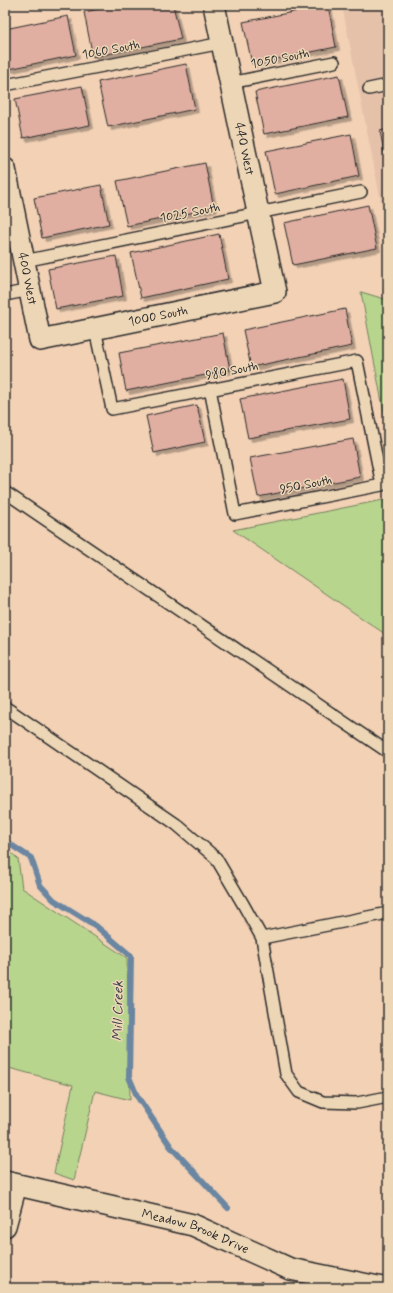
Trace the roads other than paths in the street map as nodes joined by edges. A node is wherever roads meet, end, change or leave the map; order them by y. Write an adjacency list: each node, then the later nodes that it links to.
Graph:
1 (214, 5): 2 (street, 440 West)
2 (222, 43): 4 (street, 440 West); 5 (lane, 1060 South)
3 (334, 62): 4 (lane, 1050 South)
4 (230, 83): 10 (street, 440 West)
5 (5, 85)
6 (388, 85): 7 (lane)
7 (369, 89)
8 (5, 169): 11 (street, 400 West)
9 (361, 192): 10 (lane, 1025 South)
10 (258, 213): 11 (lane, 1025 South); 13 (street, 440 West)
11 (24, 261): 12 (street, 400 West)
12 (30, 290): 14 (lane); 16 (street, 400 West)
13 (275, 292): 15 (street, 1000 South)
14 (5, 296)
15 (95, 329): 16 (street, 1000 South); 17 (lane, 980 South)
16 (40, 340)
17 (210, 389): 18 (lane, 980 South); 18 (lane, 950 South)
18 (382, 485)
19 (5, 492): 21 (lane)
20 (5, 707): 23 (lane)
21 (388, 752)
22 (388, 913): 23 (lane)
23 (262, 938): 24 (lane)
24 (388, 1097)
25 (10, 1183): 26 (street); 27 (street, Meadow Brook Drive)
26 (5, 1226)
27 (383, 1288)

